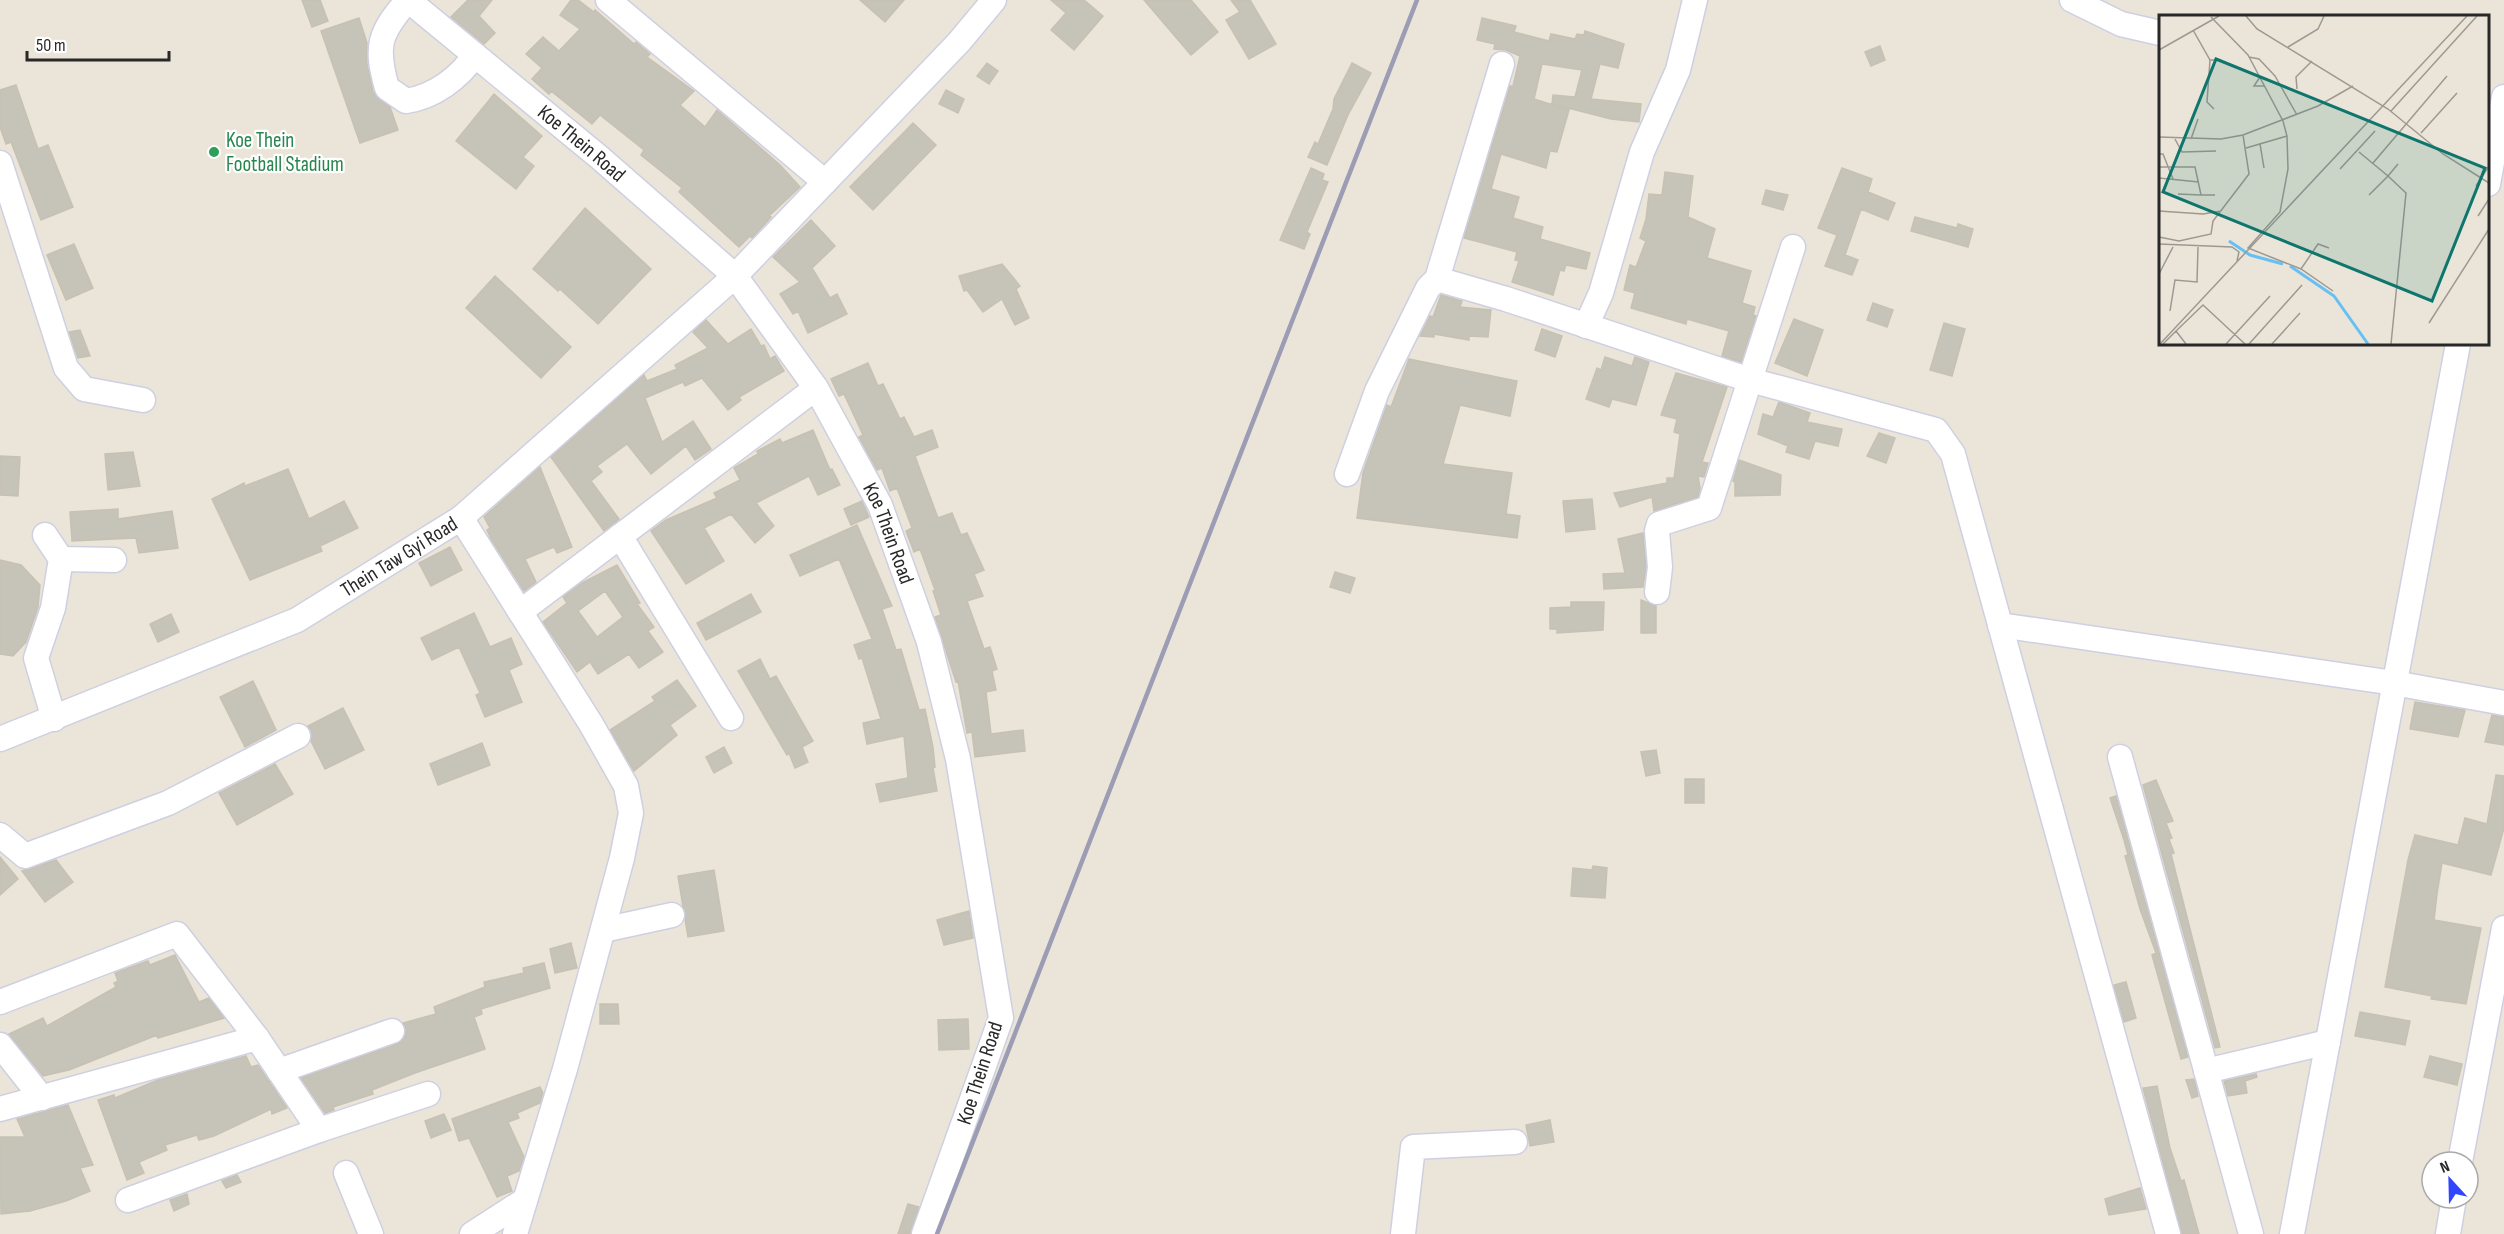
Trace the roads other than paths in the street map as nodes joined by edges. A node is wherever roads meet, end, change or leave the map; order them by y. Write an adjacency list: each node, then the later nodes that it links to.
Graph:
1 (408, 0): 7 (street, Koe Thein Road); 7 (street)
2 (608, 0): 13 (street)
3 (993, 0): 13 (street, Thein Taw Gyi Road)
4 (1695, 0): 17 (street)
5 (2072, 0): 6 (street)
6 (2159, 33)
7 (475, 55): 15 (street, Koe Thein Road)
8 (1502, 64): 16 (street)
9 (2489, 99): 10 (street)
10 (2504, 100): 12 (street)
11 (0, 163): 21 (street)
12 (2489, 175)
13 (825, 182): 15 (street, Thein Taw Gyi Road)
14 (1792, 247): 19 (street)
15 (735, 276): 20 (street, Koe Thein Road); 23 (street, Thein Taw Gyi Road)
16 (1437, 279): 17 (street); 22 (street)
17 (1586, 326): 19 (street)
18 (2458, 345): 31 (street)
19 (1750, 380): 28 (street); 30 (street)
20 (816, 388): 25 (street); 62 (street, Koe Thein Road)
21 (143, 400)
22 (1347, 474)
23 (461, 518): 29 (street); 34 (street, Thein Taw Gyi Road)
24 (45, 535): 26 (street)
25 (621, 536): 29 (street); 33 (street)
26 (61, 559): 27 (street); 34 (street)
27 (114, 560)
28 (1657, 592)
29 (520, 612): 41 (street)
30 (2000, 625): 31 (street); 64 (street)
31 (2394, 683): 32 (street); 45 (street)
32 (2504, 703)
33 (731, 718)
34 (54, 719): 36 (street, Thein Taw Gyi Road)
35 (298, 736): 38 (street)
36 (0, 739)
37 (2120, 757): 48 (street)
38 (0, 835)
39 (672, 915): 41 (street)
40 (2504, 928): 54 (street)
41 (603, 930): 57 (street)
42 (0, 1002): 44 (street)
43 (392, 1031): 47 (street)
44 (257, 1038): 47 (street); 50 (street)
45 (2328, 1042): 48 (street); 66 (street)
46 (0, 1045): 50 (street)
47 (279, 1071): 52 (street)
48 (2206, 1071): 65 (street)
49 (428, 1094): 52 (street)
50 (42, 1098): 51 (street)
51 (0, 1109)
52 (319, 1130): 56 (street)
53 (1515, 1142): 63 (street)
54 (2462, 1150)
55 (346, 1173): 59 (street)
56 (128, 1200)
57 (525, 1200): 60 (street); 61 (street)
58 (2452, 1210): 67 (street)
59 (371, 1234)
60 (472, 1234)
61 (515, 1234)
62 (924, 1234)
63 (1403, 1234)
64 (2168, 1234)
65 (2252, 1234)
66 (2292, 1234)
67 (2448, 1234)

